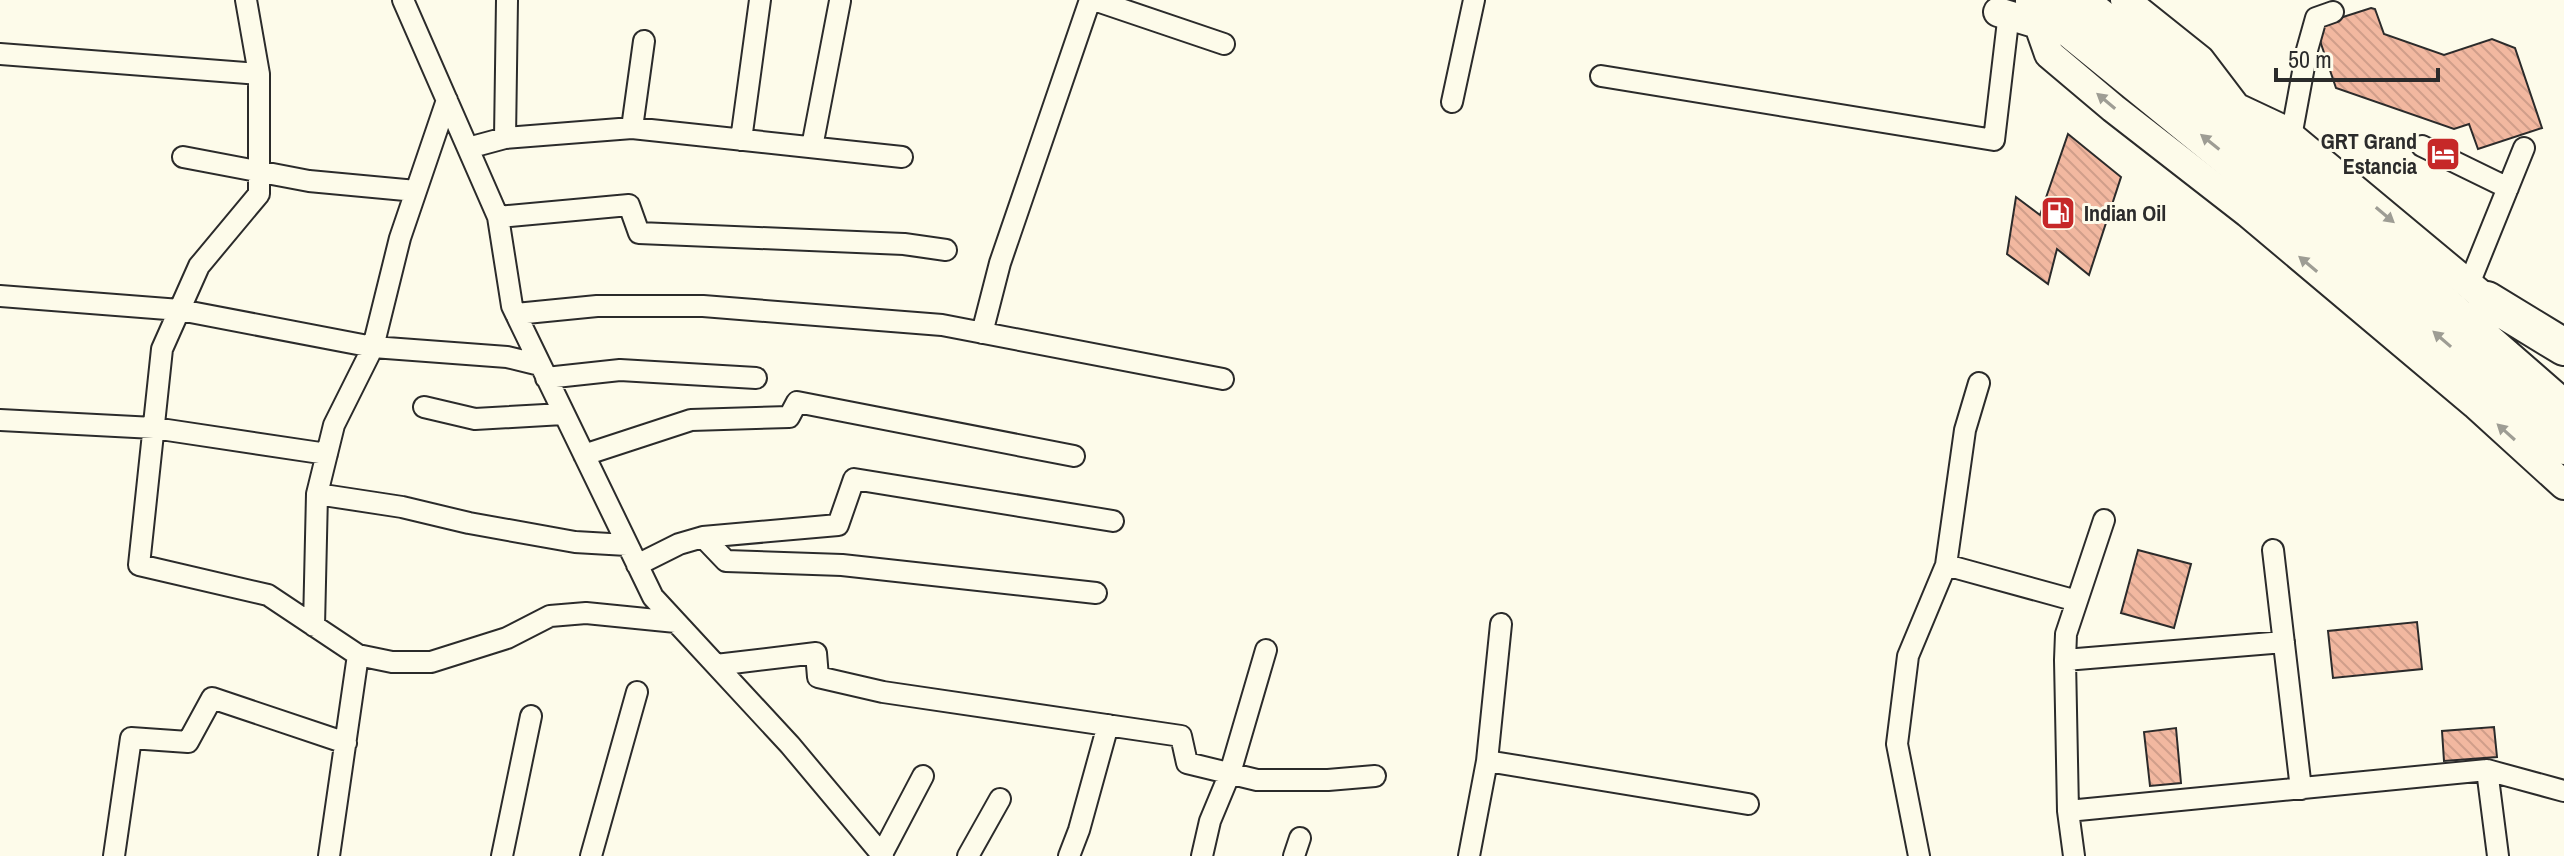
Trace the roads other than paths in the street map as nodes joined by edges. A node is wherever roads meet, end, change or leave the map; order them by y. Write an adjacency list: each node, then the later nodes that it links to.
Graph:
1 (246, 0): 17 (street)
2 (403, 0): 19 (street)
3 (507, 0): 22 (street)
4 (760, 0): 23 (street)
5 (1092, 0): 13 (street); 40 (street)
6 (1474, 0): 20 (street)
7 (2078, 0): 16 (highway)
8 (2125, 0): 16 (street)
9 (840, 1): 25 (street)
10 (2015, 10): 14 (highway); 18 (street)
11 (2333, 12): 28 (street)
12 (644, 41): 21 (street)
13 (1224, 44)
14 (2065, 46): 28 (highway, one-way to 14); 57 (street, one-way to 14)
15 (0, 54): 17 (street)
16 (2190, 71): 28 (highway); 28 (street)
17 (259, 74): 31 (street)
18 (1601, 76)
19 (447, 100): 26 (street); 33 (street)
20 (1452, 102)
21 (632, 128): 22 (street); 23 (street)
22 (505, 138): 26 (street)
23 (741, 140): 25 (street)
24 (2422, 146): 32 (street)
25 (812, 147): 30 (street)
26 (468, 148): 34 (street)
27 (2524, 148): 32 (street)
28 (2278, 154): 36 (street, one-way to 36); 49 (highway); 53 (highway, one-way to 28)
29 (183, 157): 31 (street)
30 (902, 157)
31 (259, 172): 33 (street); 38 (street)
32 (2508, 188): 36 (street)
33 (416, 191): 41 (street)
34 (498, 217): 35 (street); 39 (street)
35 (946, 250)
36 (2478, 292): 42 (highway); 43 (street)
37 (0, 296): 38 (street)
38 (180, 310): 41 (street); 52 (street)
39 (516, 314): 40 (street); 44 (street)
40 (982, 333): 46 (street)
41 (373, 347): 44 (street); 54 (street)
42 (2564, 347)
43 (2564, 367)
44 (543, 372): 45 (street); 50 (street)
45 (756, 378)
46 (1223, 379)
47 (1979, 383): 65 (street)
48 (424, 407): 50 (street)
49 (2564, 409)
50 (563, 414): 55 (street)
51 (0, 420): 52 (street)
52 (154, 428): 54 (street); 70 (street)
53 (2564, 446)
54 (327, 454): 58 (street)
55 (584, 455): 56 (street); 62 (street)
56 (1074, 456)
57 (2564, 485)
58 (317, 494): 62 (street); 70 (street)
59 (2104, 520): 67 (street)
60 (1113, 521): 61 (street)
61 (703, 537): 64 (street); 66 (street)
62 (627, 545): 64 (street)
63 (2273, 550): 71 (street)
64 (637, 565): 68 (street)
65 (1946, 565): 67 (street); 99 (street)
66 (1096, 593)
67 (2077, 601): 74 (street)
68 (676, 622): 73 (street); 75 (street)
69 (1501, 624): 80 (street)
70 (314, 626): 73 (street)
71 (2284, 642): 74 (street); 85 (street)
72 (1266, 650): 82 (street)
73 (358, 655): 79 (street)
74 (2065, 660): 89 (street)
75 (716, 665): 78 (street); 90 (street)
76 (637, 692): 94 (street)
77 (531, 716): 93 (street)
78 (1108, 725): 82 (street); 96 (street)
79 (346, 743): 91 (street); 92 (street)
80 (1487, 761): 88 (street); 98 (street)
81 (2487, 770): 85 (street); 86 (street); 101 (street)
82 (1230, 773): 84 (street); 97 (street)
83 (923, 776): 90 (street)
84 (1375, 776)
85 (2301, 789): 89 (street)
86 (2564, 791)
87 (1000, 799): 95 (street)
88 (1748, 804)
89 (2068, 811): 100 (street)
90 (883, 855)
91 (114, 856)
92 (329, 856)
93 (502, 856)
94 (591, 856)
95 (968, 856)
96 (1069, 856)
97 (1202, 856)
98 (1469, 856)
99 (1919, 856)
100 (2074, 856)
101 (2498, 856)

